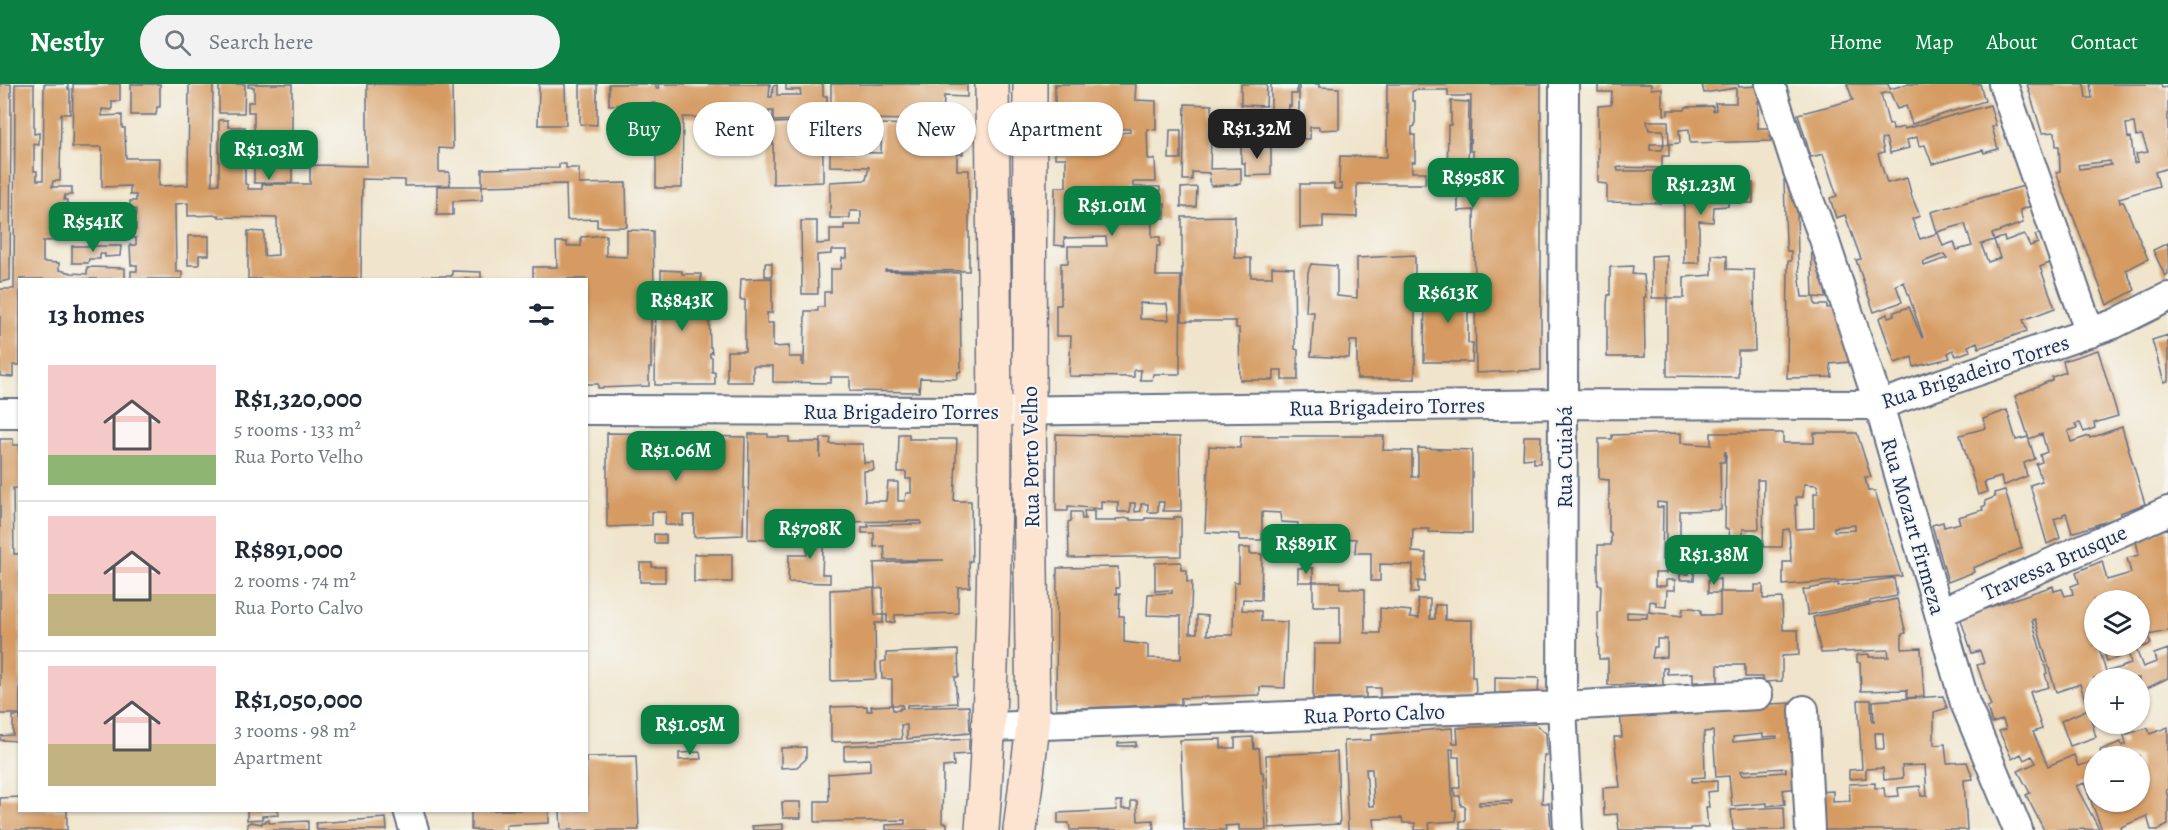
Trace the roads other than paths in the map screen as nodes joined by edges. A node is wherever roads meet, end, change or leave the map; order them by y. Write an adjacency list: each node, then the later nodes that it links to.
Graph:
1 (992, 84): 12 (main road, Rua Porto Velho)
2 (1030, 84): 11 (main road, Rua Porto Velho)
3 (1564, 84): 8 (street, Rua Cuiabá)
4 (1770, 84): 9 (street, Rua Mozart Firmeza)
5 (2003, 84): 7 (street)
6 (2168, 297): 7 (street, Rua Brigadeiro Torres)
7 (2090, 333): 9 (street, Rua Brigadeiro Torres)
8 (1564, 404): 9 (street, Rua Brigadeiro Torres); 11 (street, Rua Brigadeiro Torres); 18 (street, Rua Cuiabá)
9 (1879, 405): 16 (street, Rua Mozart Firmeza)
10 (588, 410): 12 (street, Rua Brigadeiro Torres)
11 (1029, 410): 12 (street, Rua Brigadeiro Torres); 20 (main road, Rua Porto Velho)
12 (995, 411): 21 (main road, Rua Porto Velho)
13 (0, 413): 14 (street)
14 (18, 413)
15 (2168, 511): 16 (street, Travessa Brusque)
16 (1939, 613): 28 (street, Rua Mozart Firmeza)
17 (1758, 695): 18 (street, Rua Porto Calvo)
18 (1562, 706): 20 (street, Rua Porto Calvo); 26 (street, Rua Cuiabá)
19 (1804, 710): 27 (street)
20 (1033, 726): 21 (street, Rua Porto Calvo); 25 (main road, Rua Porto Velho)
21 (990, 727): 24 (main road, Rua Porto Velho)
22 (409, 812): 23 (street)
23 (414, 830)
24 (982, 830)
25 (1020, 830)
26 (1568, 830)
27 (1810, 830)
28 (2018, 830)

